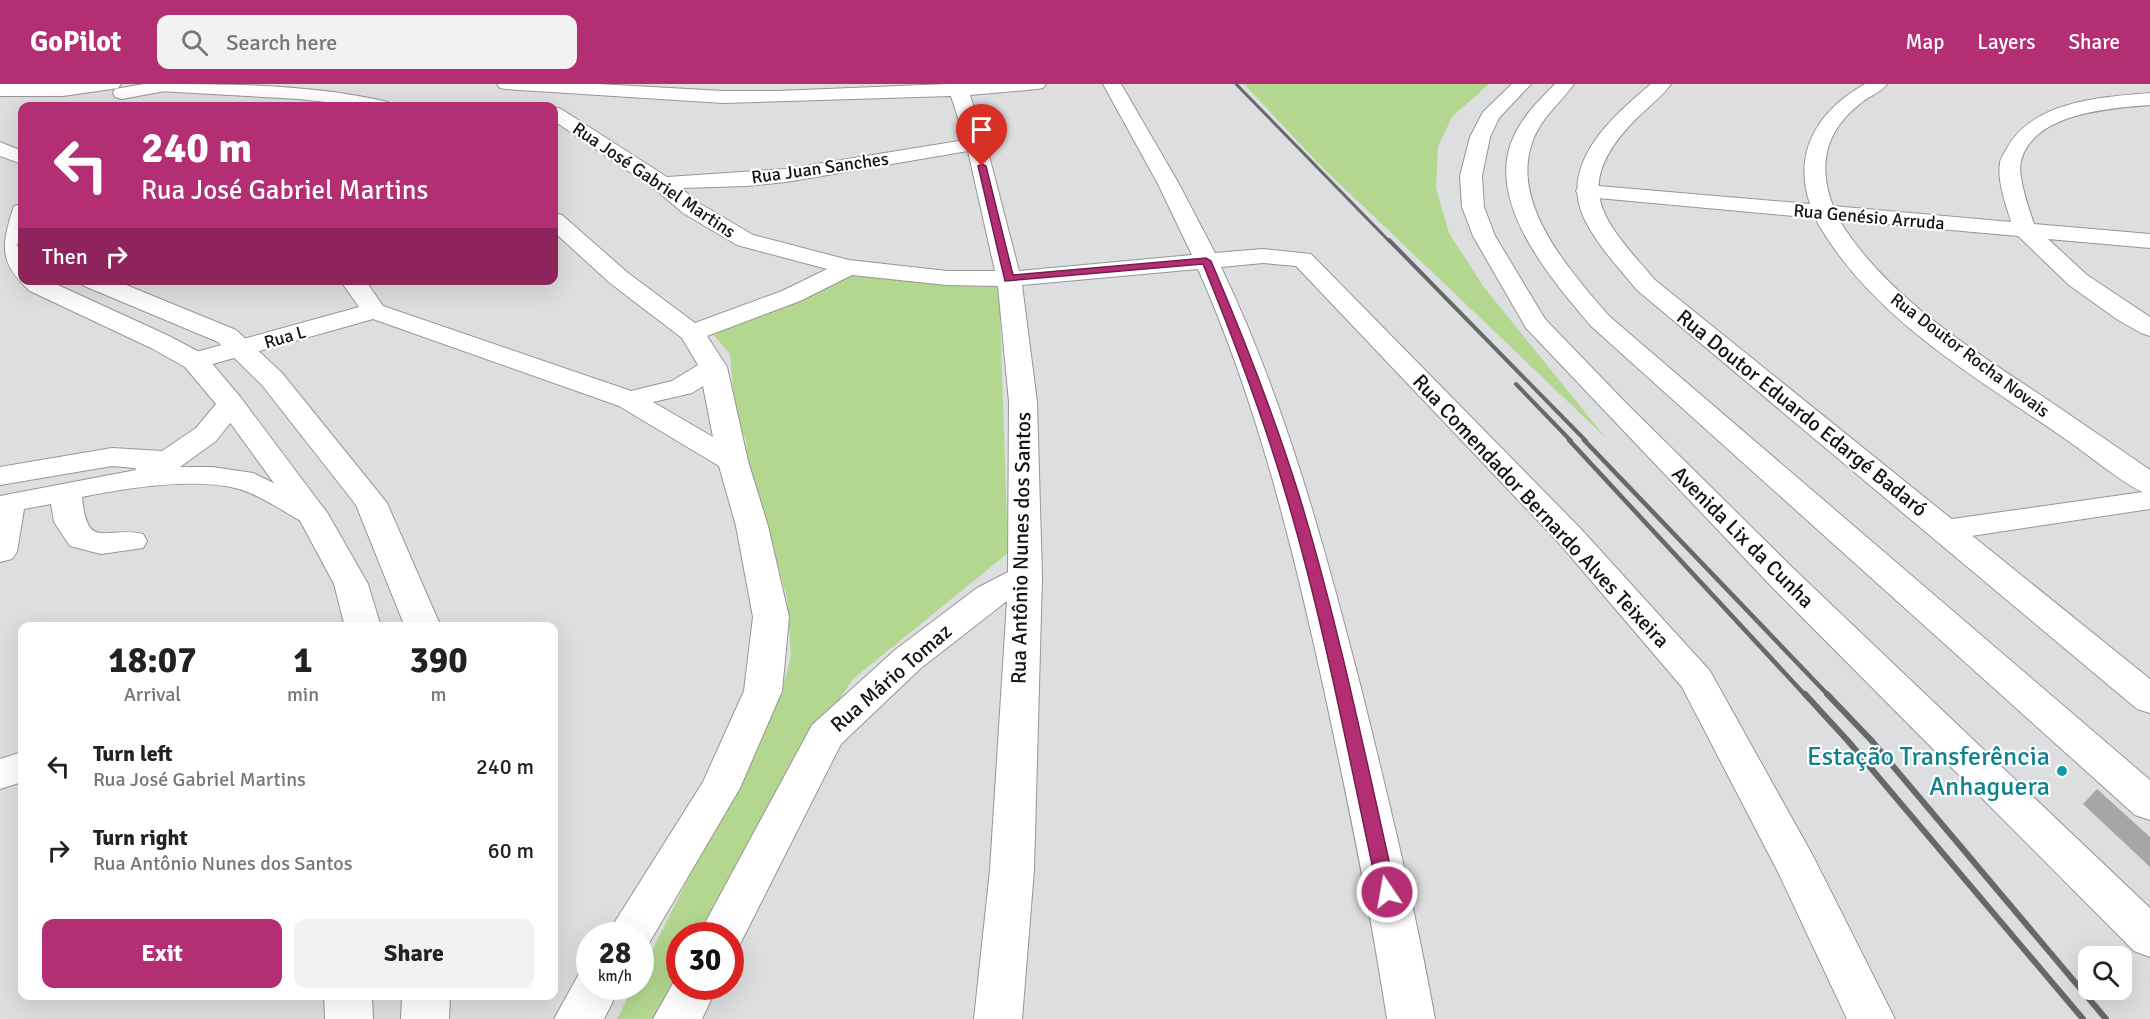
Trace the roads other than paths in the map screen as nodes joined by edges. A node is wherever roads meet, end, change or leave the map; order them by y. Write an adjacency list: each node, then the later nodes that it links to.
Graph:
1 (1037, 84): 10 (main road)
2 (1112, 84): 28 (main road)
3 (1522, 84): 62 (main road, Avenida Lix da Cunha)
4 (1565, 84): 59 (main road)
5 (1662, 84): 22 (main road, Rua Doutor Eduardo Edargé Badaró)
6 (1878, 84): 23 (main road, Rua Doutor Rocha Novais)
7 (510, 85): 9 (main road); 18 (main road)
8 (158, 86): 13 (main road); 16 (main road); 17 (main road)
9 (600, 87): 14 (main road)
10 (958, 87): 14 (main road); 20 (main road, Rua Antônio Nunes dos Santos)
11 (74, 88): 12 (main road); 13 (main road)
12 (0, 90)
13 (116, 90)
14 (777, 90)
15 (2150, 99): 26 (main road)
16 (156, 102)
17 (367, 102)
18 (537, 102)
19 (558, 116): 21 (main road, Rua José Gabriel Martins)
20 (976, 144): 21 (main road, Rua Juan Sanches); 32 (main road, Rua Antônio Nunes dos Santos)
21 (663, 184): 29 (main road, Rua José Gabriel Martins)
22 (1587, 191): 23 (main road, Rua Genésio Arruda); 52 (main road, Rua Doutor Eduardo Edargé Badaró)
23 (1824, 213): 26 (main road, Rua Genésio Arruda); 47 (main road, Rua Doutor Rocha Novais)
24 (18, 219): 30 (main road)
25 (558, 224): 38 (main road)
26 (2025, 230): 27 (main road, Rua Genésio Arruda); 37 (main road)
27 (2150, 241)
28 (1206, 261): 31 (main road, Rua José Gabriel Martins); 32 (main road, Rua José Gabriel Martins); 72 (main road)
29 (848, 267): 32 (main road, Rua José Gabriel Martins); 38 (main road)
30 (18, 268)
31 (1320, 275): 73 (main road, Rua Comendador Bernardo Alves Teixeira)
32 (1009, 279): 55 (main road, Rua Antônio Nunes dos Santos)
33 (38, 285): 40 (main road)
34 (103, 285): 39 (main road)
35 (356, 285): 36 (main road)
36 (374, 311): 39 (main road, Rua L); 42 (main road)
37 (2150, 328)
38 (692, 333): 41 (main road)
39 (243, 349): 40 (main road, Rua L); 57 (main road)
40 (195, 362): 43 (main road)
41 (713, 367): 42 (main road); 45 (main road)
42 (629, 400): 45 (main road)
43 (231, 404): 44 (main road); 51 (main road)
44 (169, 461): 46 (main road); 49 (main road)
45 (733, 461): 60 (main road)
46 (109, 483): 48 (main road); 51 (main road)
47 (2150, 484)
48 (66, 492): 49 (main road); 53 (main road)
49 (3, 494): 54 (main road)
50 (2150, 500): 52 (main road)
51 (312, 514): 56 (main road)
52 (1945, 530): 58 (main road, Rua Doutor Eduardo Edargé Badaró)
53 (131, 541)
54 (0, 552)
55 (1025, 577): 61 (main road, Rua Mário Tomaz); 71 (main road, Rua Antônio Nunes dos Santos)
56 (362, 622)
57 (421, 622)
58 (2150, 699)
59 (2150, 804)
60 (638, 922)
61 (728, 922)
62 (2150, 937)
63 (348, 1000): 67 (main road)
64 (426, 1000): 68 (main road)
65 (589, 1000): 69 (main road)
66 (687, 1000): 70 (main road)
67 (349, 1019)
68 (425, 1019)
69 (578, 1019)
70 (677, 1019)
71 (998, 1019)
72 (1411, 1019)
73 (1871, 1019)

